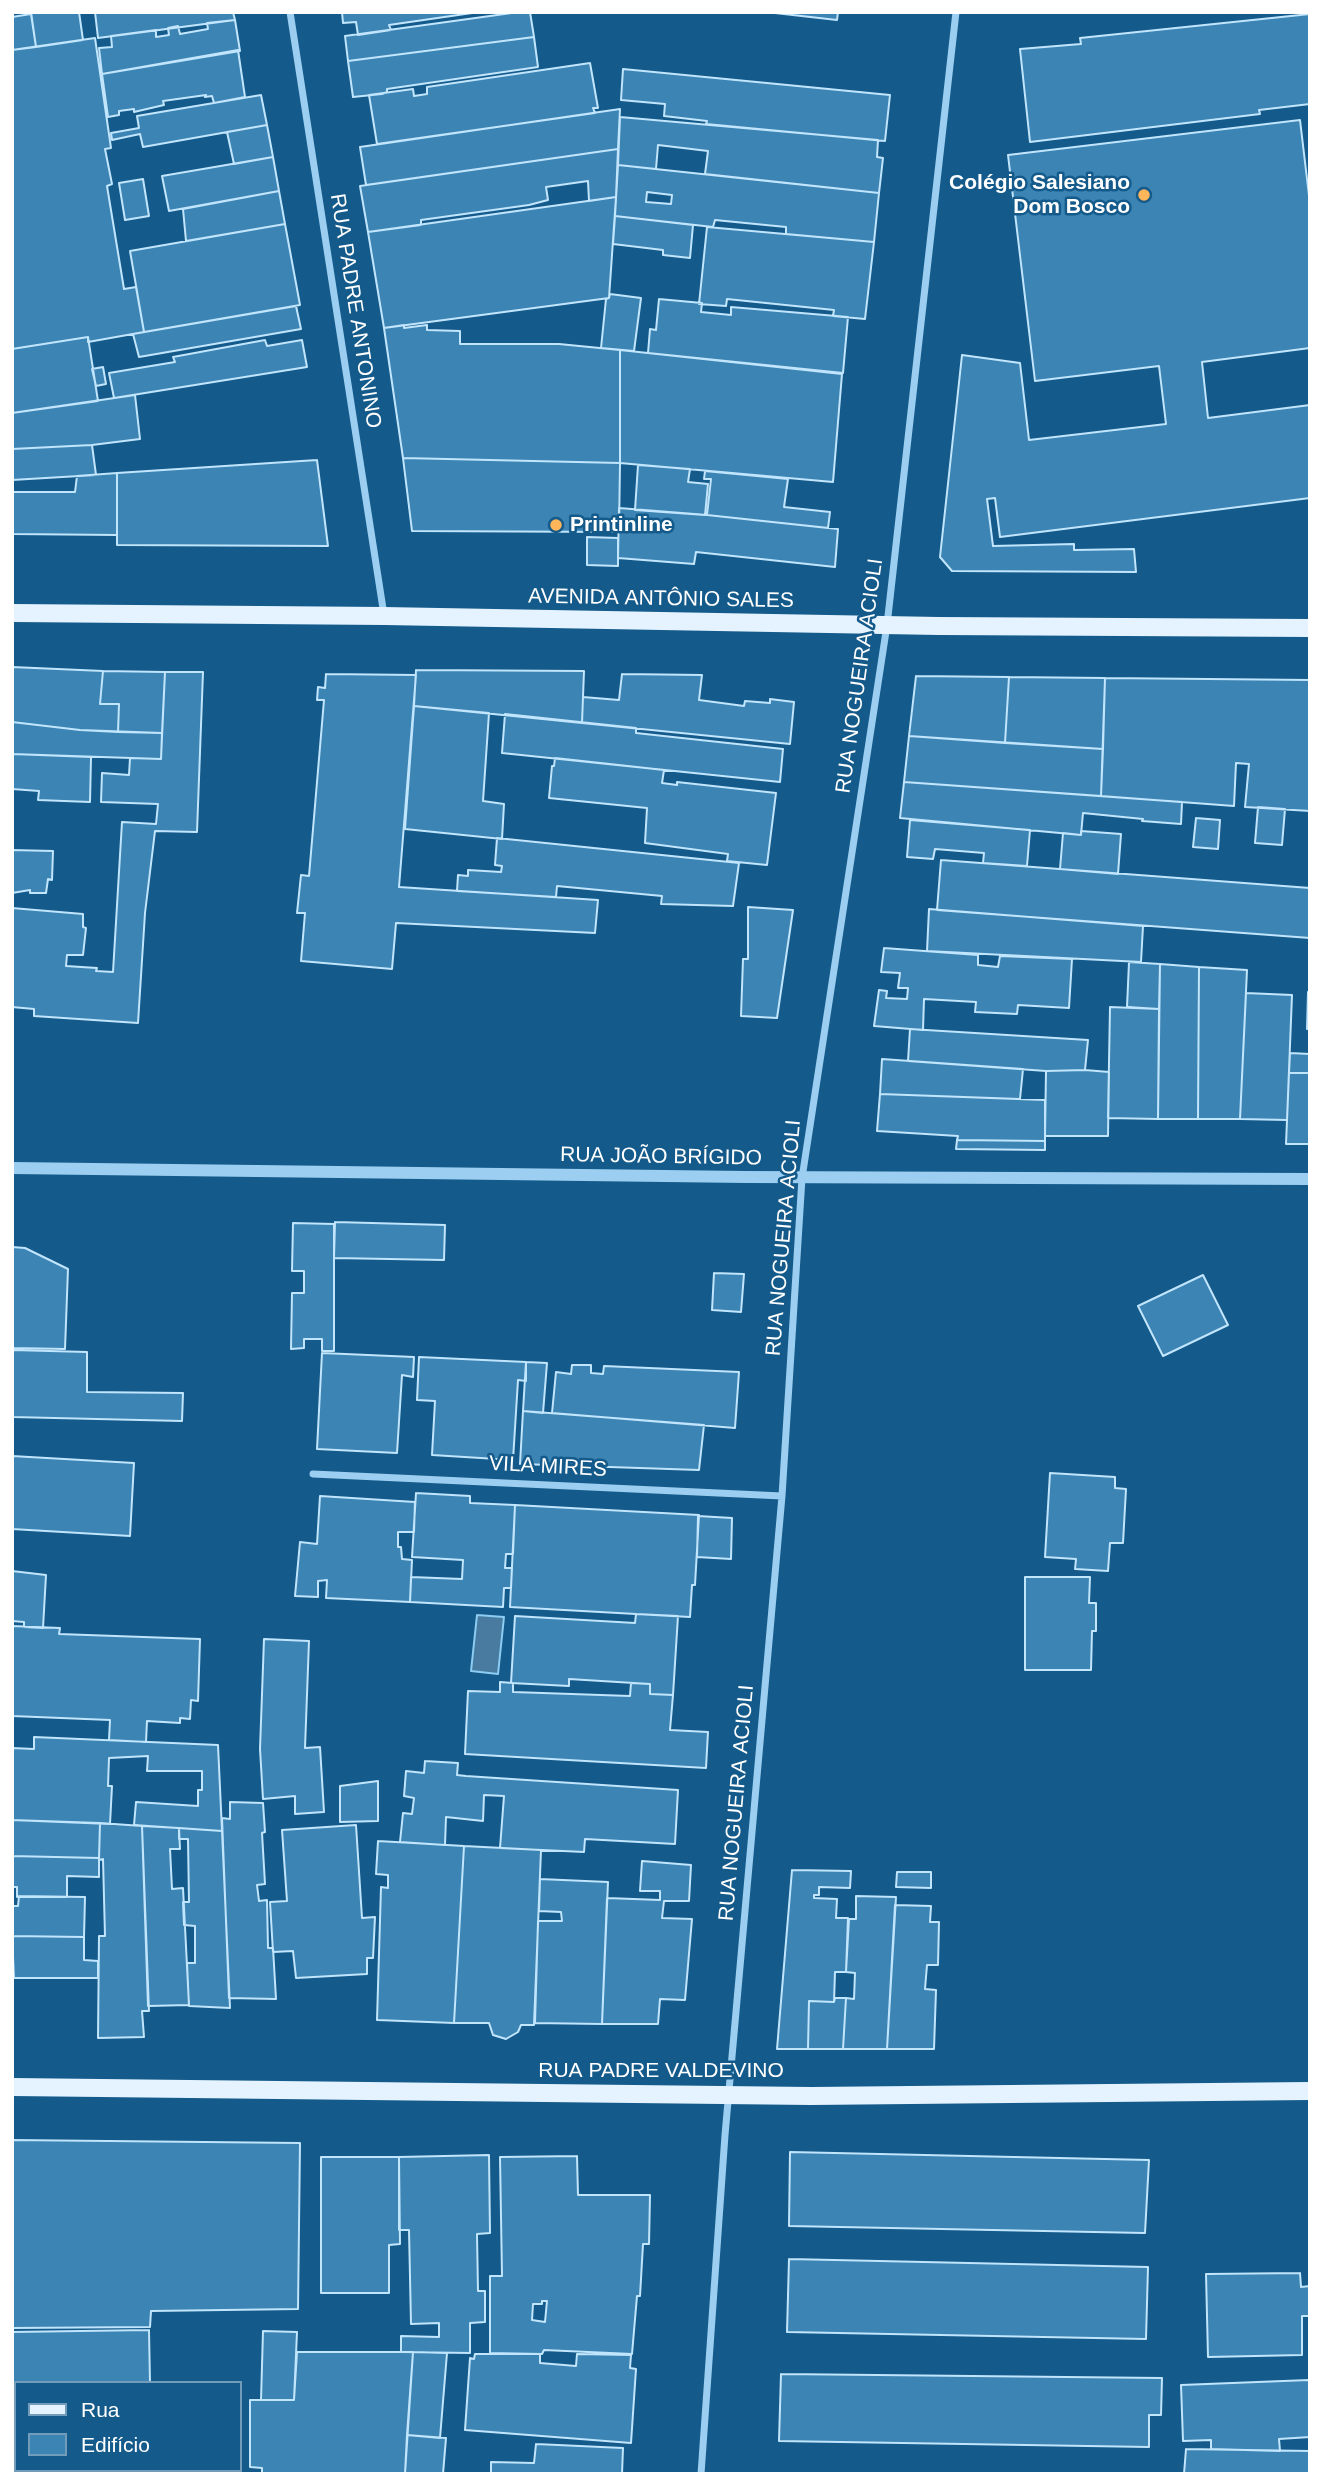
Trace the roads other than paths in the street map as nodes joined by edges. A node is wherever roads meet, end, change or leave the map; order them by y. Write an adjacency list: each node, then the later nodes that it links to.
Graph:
1 (290, 12): 4 (street, RUA PADRE ANTONINO)
2 (956, 12): 5 (street, RUA NOGUEIRA ACIOLI)
3 (12, 612): 4 (main road, AVENIDA ANTÔNIO SALES)
4 (384, 616): 5 (main road, AVENIDA ANTÔNIO SALES)
5 (887, 625): 6 (main road, AVENIDA ANTÔNIO SALES); 8 (street, RUA NOGUEIRA ACIOLI)
6 (1310, 628)
7 (12, 1168): 8 (street, RUA JOÃO BRÍGIDO)
8 (802, 1178): 9 (street, RUA JOÃO BRÍGIDO); 11 (street, RUA NOGUEIRA ACIOLI)
9 (1310, 1180)
10 (313, 1474): 11 (street, VILA MIRES)
11 (782, 1496): 14 (street, RUA NOGUEIRA ACIOLI)
12 (12, 2087): 14 (main road, RUA PADRE VALDEVINO)
13 (1310, 2091): 14 (main road, RUA PADRE VALDEVINO)
14 (729, 2094): 15 (street, RUA NOGUEIRA ACIOLI)
15 (701, 2474)

